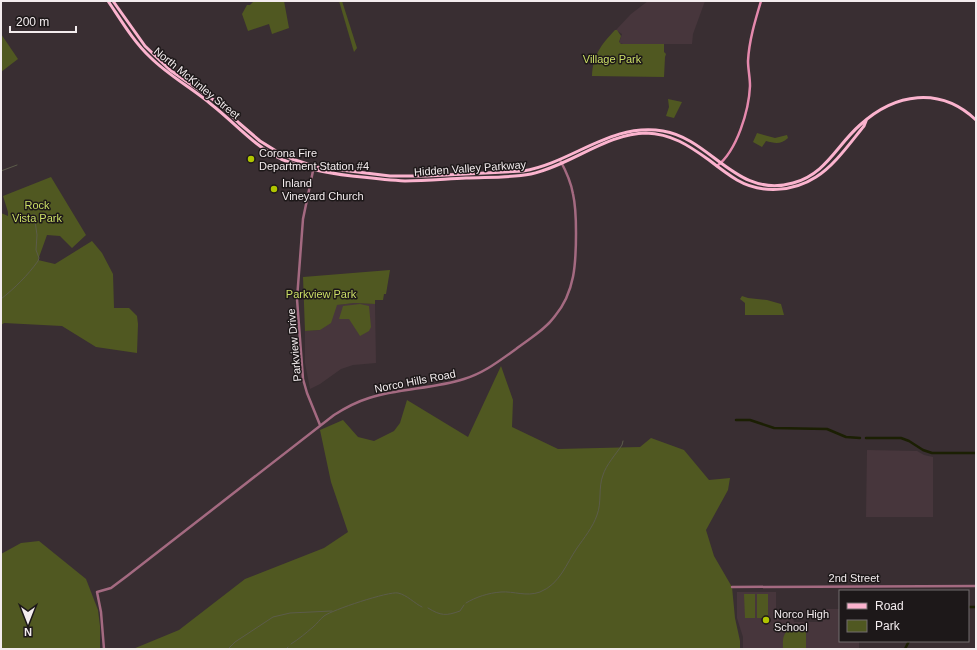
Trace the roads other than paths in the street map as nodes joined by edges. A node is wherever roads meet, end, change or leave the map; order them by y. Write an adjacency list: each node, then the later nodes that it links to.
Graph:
1 (108, 1): 9 (main road, North McKinley Street)
2 (113, 1): 9 (main road, North McKinley Street)
3 (760, 1): 7 (main road)
4 (976, 120): 5 (main road, Hidden Valley Parkway)
5 (866, 121): 7 (main road, Hidden Valley Parkway); 8 (main road, Hidden Valley Parkway)
6 (561, 162): 7 (main road, Hidden Valley Parkway); 8 (main road, Hidden Valley Parkway); 12 (main road, Hidden Valley Parkway); 14 (main road, Hidden Valley Parkway); 15 (street, Norco Hills Road)
7 (720, 163): 8 (main road)
8 (718, 167)
9 (314, 168): 10 (main road, Hidden Valley Parkway); 13 (main road, Hidden Valley Parkway); 15 (street, Parkview Drive)
10 (362, 173): 11 (main road, Hidden Valley Parkway); 13 (main road)
11 (390, 176): 12 (main road, Hidden Valley Parkway); 14 (main road)
12 (426, 176): 14 (main road)
13 (372, 178): 14 (main road, Hidden Valley Parkway)
14 (408, 181)
15 (320, 425): 18 (street, Norco Hills Road)
16 (976, 586): 17 (street, 2nd Street)
17 (732, 587)
18 (104, 649)

